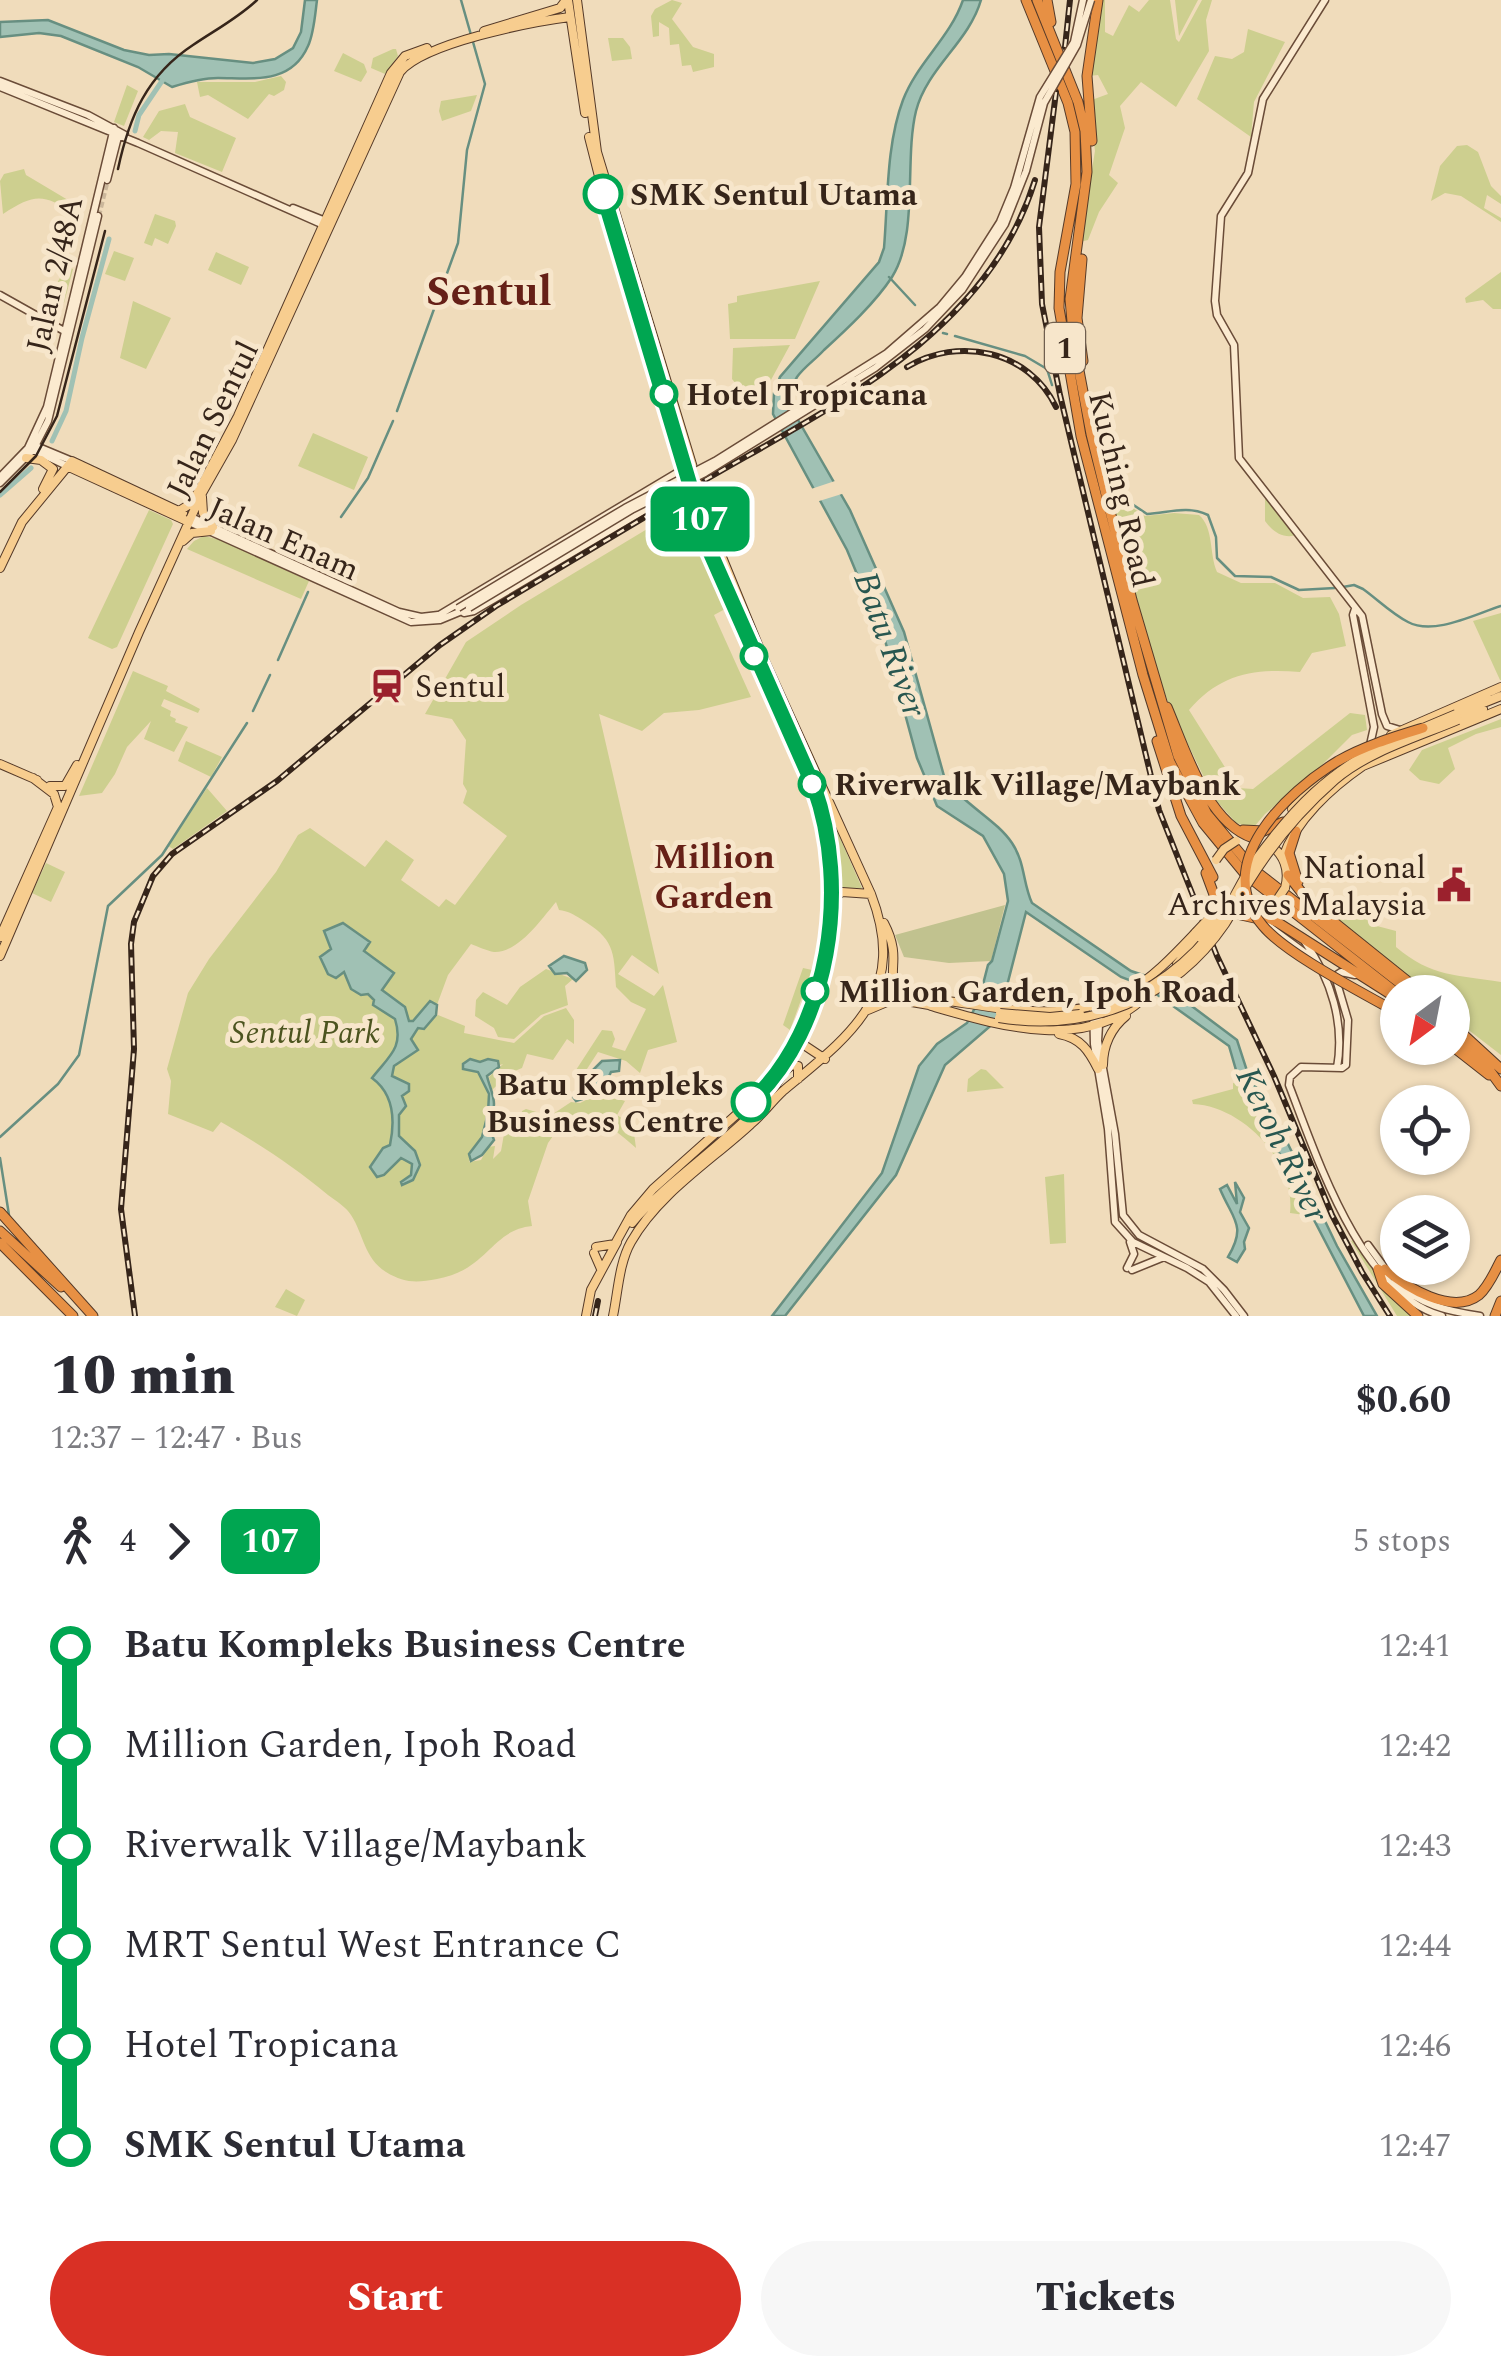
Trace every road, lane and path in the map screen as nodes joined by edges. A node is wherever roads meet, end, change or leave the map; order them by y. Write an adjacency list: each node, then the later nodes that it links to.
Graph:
1 (571, 0): 7 (main road); 8 (main road, Jalan Sentul); 26 (main road)
2 (1026, 0): 44 (highway, Kuching Road / 1)
3 (1037, 0): 9 (highway, 1)
4 (1047, 0): 9 (highway)
5 (1090, 0): 12 (highway); 41 (main road, bridge); 42 (main road, bridge)
6 (1325, 0): 40 (main road)
7 (570, 17): 8 (main road, Jalan Sentul); 26 (main road)
8 (472, 37): 15 (main road, Jalan Sentul)
9 (1059, 53): 12 (highway, Kuching Road / 1)
10 (0, 84): 11 (main road)
11 (116, 132): 13 (main road, Jalan 2/48A); 15 (main road); 18 (main road, Jalan 2/48A)
12 (1088, 166): 22 (highway, Kuching Road / 1)
13 (107, 180)
14 (98, 216): 18 (main road, Jalan 2/48A)
15 (327, 224): 19 (main road, Jalan Sentul); 30 (main road, Jalan Sentul)
16 (1082, 259): 22 (highway)
17 (0, 295): 18 (main road)
18 (68, 334): 21 (main road, Jalan 2/48A); 23 (main road, Jalan 2/48A)
19 (246, 397): 20 (main road); 33 (main road, Jalan Sentul)
20 (227, 411)
21 (45, 428): 23 (main road, Jalan 2/48A); 24 (main road)
22 (1091, 434): 44 (highway, 1)
23 (31, 449): 24 (main road, Jalan Enam); 25 (main road, Jalan Enam); 27 (main road, Jalan 2/48A); 35 (main road)
24 (54, 454): 25 (main road, Jalan Enam)
25 (70, 464): 33 (main road, Jalan Enam); 34 (main road, Jalan Enam); 35 (main road)
26 (686, 470): 28 (main road); 29 (main road)
27 (0, 480)
28 (691, 483): 31 (main road); 47 (main road); 54 (main road)
29 (645, 492): 31 (main road); 32 (main road)
30 (202, 493): 34 (main road, Jalan Sentul); 37 (main road)
31 (652, 505): 36 (main road)
32 (614, 510): 36 (main road); 43 (main road)
33 (179, 511): 34 (main road, Jalan Enam)
34 (190, 519): 37 (main road, Jalan Enam); 38 (main road, Jalan Sentul)
35 (22, 522): 39 (main road)
36 (620, 524): 41 (main road)
37 (212, 529): 38 (main road); 42 (main road, Jalan Enam); 43 (main road, Jalan Enam)
38 (178, 546): 51 (main road, Jalan Sentul)
39 (0, 568)
40 (1355, 609): 49 (main road); 50 (main road)
41 (471, 610): 42 (main road, Jalan Enam)
42 (459, 611): 43 (main road, Jalan Enam)
43 (439, 615)
44 (1148, 675): 55 (highway); 61 (highway); 79 (highway, 1); 81 (highway, 1)
45 (1501, 698): 46 (main road); 49 (main road); 59 (main road)
46 (1459, 715): 48 (main road, bridge); 88 (main road, bridge)
47 (793, 722): 54 (main road); 58 (main road)
48 (1423, 728): 83 (main road, bridge); 85 (highway, bridge)
49 (1400, 730): 50 (main road)
50 (1370, 744): 56 (main road)
51 (88, 750): 53 (main road); 76 (main road, Jalan Sentul)
52 (0, 764): 53 (main road)
53 (33, 778): 74 (main road)
54 (814, 787): 57 (main road)
55 (1217, 810): 56 (highway); 60 (highway)
56 (1283, 822): 59 (main road); 60 (main road)
57 (823, 824): 58 (main road); 67 (main road)
58 (838, 824): 65 (main road)
59 (1296, 830): 62 (main road); 68 (highway)
60 (1257, 839): 62 (main road); 64 (main road, bridge)
61 (1201, 856): 64 (highway); 71 (highway)
62 (1282, 857): 63 (main road)
63 (1288, 875): 68 (highway); 70 (main road, bridge)
64 (1213, 877): 66 (main road)
65 (871, 894): 67 (main road); 72 (main road)
66 (1218, 894): 69 (main road); 71 (main road)
67 (830, 901): 92 (main road)
68 (1309, 902): 80 (highway)
69 (1236, 912): 70 (highway); 71 (main road)
70 (1256, 915): 75 (highway); 77 (main road)
71 (1214, 916): 73 (main road, bridge)
72 (880, 920): 83 (main road); 89 (main road)
73 (1198, 934): 86 (main road); 87 (main road, bridge)
74 (0, 937)
75 (1303, 938): 77 (main road); 78 (highway)
76 (0, 956)
77 (1319, 967): 84 (main road)
78 (1356, 975): 82 (highway); 84 (main road)
79 (1389, 975)
80 (1399, 975)
81 (1380, 982)
82 (1380, 987)
83 (941, 1000): 86 (main road)
84 (1338, 1002): 114 (main road)
85 (1380, 1002)
86 (1097, 1004): 90 (main road)
87 (1139, 1004): 90 (main road); 99 (main road)
88 (931, 1006): 89 (main road); 91 (main road)
89 (868, 1010): 95 (main road)
90 (1096, 1025): 91 (main road); 99 (main road)
91 (1044, 1030): 99 (main road)
92 (795, 1039): 94 (main road); 100 (main road); 108 (main road)
93 (1470, 1045): 101 (highway)
94 (811, 1049): 95 (main road); 97 (main road)
95 (836, 1049): 97 (main road)
96 (1470, 1050): 101 (highway)
97 (825, 1059): 102 (main road)
98 (1470, 1061): 101 (highway)
99 (1101, 1067): 103 (main road); 106 (main road)
100 (782, 1074): 102 (main road); 108 (main road)
101 (1499, 1078)
102 (796, 1082): 109 (main road)
103 (1119, 1186): 110 (main road); 116 (main road)
104 (0, 1212): 125 (highway)
105 (0, 1232): 125 (highway)
106 (1123, 1234): 110 (main road); 112 (main road)
107 (0, 1243): 124 (highway)
108 (615, 1244): 111 (main road); 115 (main road)
109 (629, 1245): 111 (main road); 117 (main road)
110 (1145, 1247): 112 (main road); 116 (main road)
111 (610, 1254): 115 (main road); 117 (main road)
112 (1165, 1257): 128 (main road)
113 (1501, 1260): 121 (highway)
114 (1380, 1266)
115 (601, 1269): 126 (main road)
116 (1212, 1277): 129 (main road)
117 (621, 1278): 127 (main road)
118 (1385, 1285): 130 (highway)
119 (1395, 1285): 131 (main road)
120 (1400, 1285): 131 (main road)
121 (1402, 1285)
122 (1402, 1285): 132 (main road)
123 (1501, 1301): 133 (highway)
124 (73, 1316)
125 (93, 1316)
126 (586, 1316)
127 (613, 1316)
128 (1236, 1316)
129 (1244, 1316)
130 (1418, 1316)
131 (1440, 1316)
132 (1479, 1316)
133 (1496, 1316)

